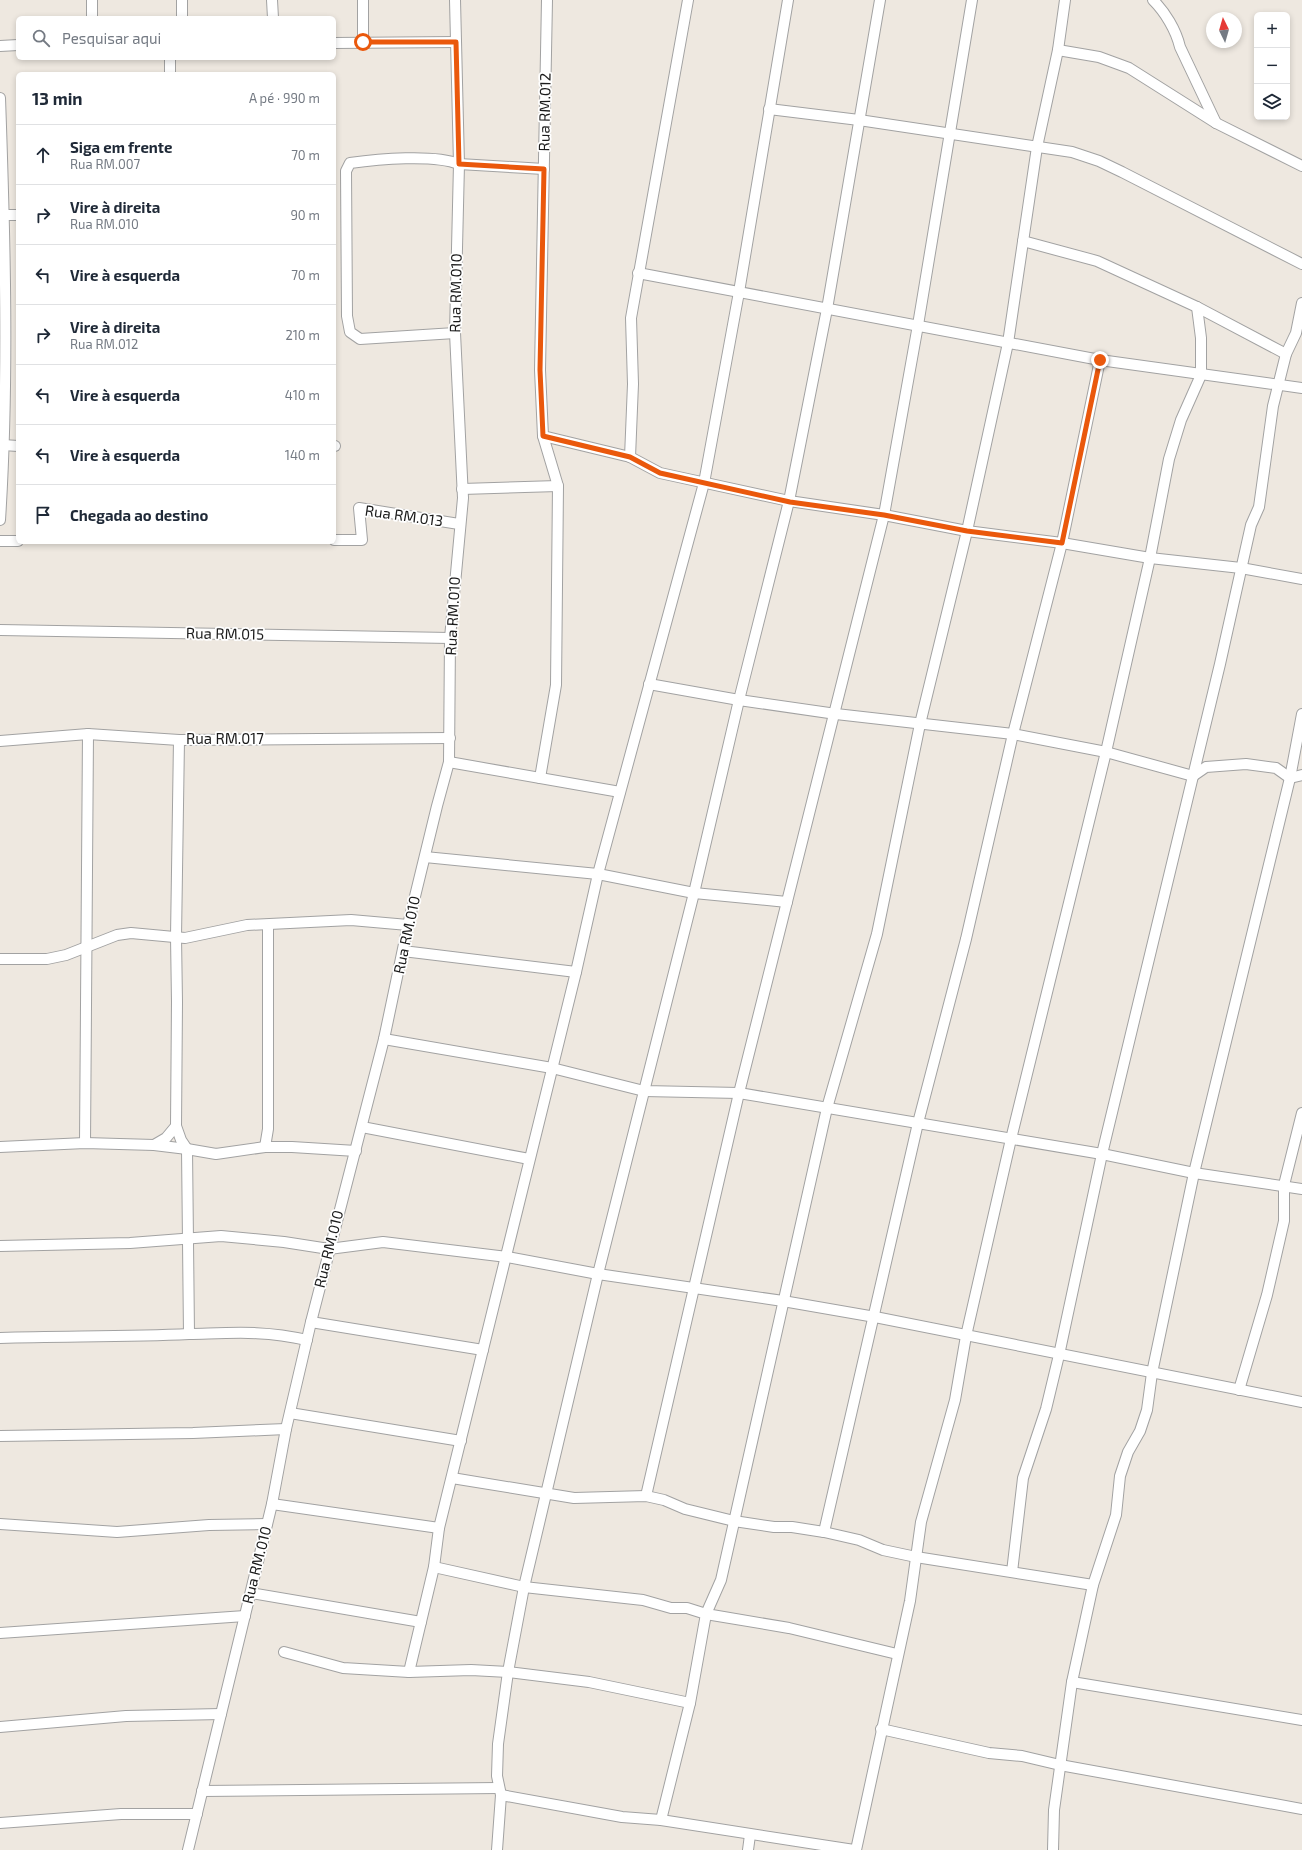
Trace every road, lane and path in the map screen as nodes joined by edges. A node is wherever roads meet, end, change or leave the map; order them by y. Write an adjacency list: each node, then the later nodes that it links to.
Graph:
1 (92, 0): 13 (street)
2 (182, 0): 14 (street)
3 (272, 0): 15 (street)
4 (363, 0): 16 (street)
5 (455, 0): 17 (street, Rua RM.010)
6 (547, 0): 33 (street, Rua RM.012)
7 (688, 0): 40 (street)
8 (788, 0): 25 (street)
9 (880, 0): 26 (street)
10 (972, 0): 28 (street)
11 (1065, 0): 21 (street)
12 (1152, 0): 27 (street)
13 (92, 16)
14 (182, 16)
15 (273, 16)
16 (363, 42): 17 (street); 18 (street)
17 (456, 42): 30 (street, Rua RM.010)
18 (336, 43)
19 (16, 45): 20 (street)
20 (0, 46)
21 (1058, 50): 27 (street); 29 (street)
22 (170, 60): 23 (street)
23 (170, 72)
24 (0, 98): 31 (street)
25 (769, 109): 26 (street); 42 (street)
26 (859, 120): 28 (street); 45 (street)
27 (1216, 123): 32 (street)
28 (949, 133): 29 (street); 46 (street)
29 (1037, 147): 38 (street); 39 (street)
30 (459, 164): 33 (street); 35 (street); 47 (street, Rua RM.010)
31 (1, 165): 36 (street)
32 (1302, 166)
33 (544, 169): 54 (street, Rua RM.012)
34 (336, 214): 35 (street)
35 (345, 214): 47 (street)
36 (4, 215): 37 (street); 41 (street)
37 (16, 215)
38 (1023, 241): 44 (street); 48 (street)
39 (1302, 264)
40 (638, 272): 42 (street); 57 (street)
41 (2, 276): 55 (street)
42 (739, 292): 45 (street); 58 (street)
43 (1302, 303): 49 (street)
44 (1197, 307): 49 (street); 51 (street)
45 (827, 309): 46 (street); 62 (street)
46 (918, 325): 48 (street); 63 (street)
47 (455, 333): 60 (street, Rua RM.010)
48 (1008, 344): 50 (street); 66 (street)
49 (1286, 354): 52 (street)
50 (1100, 360): 51 (street); 70 (street)
51 (1201, 375): 52 (street); 71 (street)
52 (1278, 385): 53 (street); 72 (street)
53 (1302, 388)
54 (543, 436): 57 (street); 59 (street, Rua RM.012)
55 (4, 446): 56 (street); 61 (street)
56 (16, 446)
57 (630, 457): 58 (street)
58 (704, 483): 62 (street); 76 (street)
59 (558, 486): 60 (street); 90 (street, Rua RM.012)
60 (462, 489): 65 (street, Rua RM.010)
61 (1, 497): 64 (street)
62 (790, 502): 63 (street); 77 (street)
63 (884, 515): 66 (street); 78 (street)
64 (0, 520)
65 (459, 524): 67 (street, Rua RM.013); 75 (street, Rua RM.010)
66 (967, 531): 70 (street); 80 (street)
67 (336, 540)
68 (0, 541): 69 (street)
69 (16, 541)
70 (1062, 543): 71 (street); 82 (street)
71 (1150, 558): 72 (street); 86 (street)
72 (1241, 568): 73 (street); 89 (street)
73 (1302, 579)
74 (0, 630): 75 (street, Rua RM.015)
75 (450, 638): 83 (street, Rua RM.010)
76 (649, 684): 77 (street); 92 (street)
77 (739, 700): 78 (street); 95 (street)
78 (836, 714): 80 (street); 96 (street)
79 (1302, 714): 91 (street)
80 (920, 724): 82 (street); 108 (street)
81 (88, 734): 84 (street, Rua RM.017); 85 (street, Rua RM.017); 100 (street)
82 (1013, 734): 86 (street); 110 (street)
83 (450, 738): 84 (street, Rua RM.017); 87 (street, Rua RM.010)
84 (179, 740): 99 (street)
85 (0, 741)
86 (1106, 752): 89 (street); 113 (street)
87 (449, 762): 90 (street); 93 (street, Rua RM.010)
88 (1302, 775): 91 (street)
89 (1193, 776): 91 (street); 120 (street)
90 (540, 778): 92 (street)
91 (1290, 778): 122 (street)
92 (620, 792): 94 (street)
93 (425, 857): 94 (street); 98 (street, Rua RM.010)
94 (598, 874): 95 (street); 103 (street)
95 (694, 893): 96 (street); 106 (street)
96 (787, 902): 107 (street)
97 (268, 925): 98 (street); 99 (street); 117 (street)
98 (408, 925): 101 (street, Rua RM.010)
99 (176, 937): 100 (street); 111 (street)
100 (86, 947): 102 (street); 114 (street)
101 (403, 951): 103 (street); 104 (street, Rua RM.010)
102 (0, 959)
103 (576, 972): 105 (street)
104 (384, 1039): 105 (street); 112 (street, Rua RM.010)
105 (552, 1068): 106 (street); 121 (street)
106 (644, 1091): 107 (street); 129 (street)
107 (739, 1093): 108 (street); 130 (street)
108 (827, 1108): 110 (street); 131 (street)
109 (1302, 1113): 123 (street)
110 (918, 1123): 113 (street); 132 (street)
111 (176, 1126): 115 (street); 118 (street)
112 (362, 1127): 119 (street, Rua RM.010); 121 (street)
113 (1011, 1139): 120 (street); 135 (street)
114 (85, 1143): 115 (street); 116 (street)
115 (154, 1145): 118 (street)
116 (0, 1147)
117 (265, 1147): 118 (street); 119 (street)
118 (187, 1149): 125 (street)
119 (356, 1151): 127 (street, Rua RM.010)
120 (1102, 1154): 122 (street); 139 (street)
121 (529, 1159): 128 (street)
122 (1194, 1173): 123 (street); 140 (street)
123 (1284, 1185): 124 (street); 141 (street)
124 (1302, 1189)
125 (189, 1239): 126 (street); 127 (street); 134 (street)
126 (0, 1246)
127 (329, 1249): 128 (street); 133 (street, Rua RM.010)
128 (507, 1257): 129 (street); 138 (street)
129 (598, 1274): 130 (street); 148 (street)
130 (695, 1287): 131 (street); 149 (street)
131 (783, 1301): 132 (street); 151 (street)
132 (874, 1317): 135 (street); 155 (street)
133 (311, 1322): 137 (street, Rua RM.010); 138 (street)
134 (189, 1334): 136 (street); 137 (street)
135 (966, 1336): 139 (street); 156 (street)
136 (0, 1338)
137 (307, 1340): 143 (street, Rua RM.010)
138 (483, 1350): 146 (street)
139 (1059, 1355): 140 (street); 158 (street)
140 (1152, 1373): 141 (street); 159 (street)
141 (1239, 1390): 142 (street)
142 (1302, 1402)
143 (290, 1413): 144 (street, Rua RM.010); 146 (street)
144 (286, 1428): 145 (street); 150 (street, Rua RM.010)
145 (0, 1436)
146 (461, 1441): 147 (street)
147 (452, 1478): 148 (street); 154 (street)
148 (547, 1494): 149 (street); 160 (street)
149 (646, 1496): 151 (street)
150 (272, 1504): 153 (street, Rua RM.010); 154 (street)
151 (734, 1521): 155 (street); 162 (street)
152 (0, 1524): 153 (street)
153 (267, 1524): 161 (street, Rua RM.010)
154 (439, 1528): 157 (street)
155 (824, 1532): 156 (street)
156 (916, 1557): 158 (street); 167 (street)
157 (434, 1567): 160 (street); 164 (street)
158 (1012, 1572): 159 (street)
159 (1093, 1585): 170 (street)
160 (524, 1587): 162 (street); 169 (street)
161 (251, 1593): 163 (street, Rua RM.010); 164 (street)
162 (706, 1614): 167 (street); 171 (street)
163 (245, 1616): 165 (street); 172 (street, Rua RM.010)
164 (421, 1622): 168 (street)
165 (0, 1633)
166 (284, 1652): 168 (street)
167 (897, 1654): 175 (street)
168 (409, 1672): 169 (street)
169 (508, 1672): 171 (street); 178 (street)
170 (1072, 1682): 173 (street); 176 (street)
171 (690, 1703): 181 (street)
172 (221, 1714): 174 (street); 177 (street, Rua RM.010)
173 (1302, 1720)
174 (0, 1727)
175 (881, 1729): 176 (street); 188 (street)
176 (1060, 1765): 179 (street); 189 (street)
177 (202, 1791): 178 (street); 180 (street, Rua RM.010)
178 (500, 1792): 181 (street); 186 (street)
179 (1302, 1809)
180 (197, 1814): 182 (street); 185 (street, Rua RM.010)
181 (661, 1820): 183 (street)
182 (0, 1823)
183 (750, 1835): 184 (street); 187 (street)
184 (834, 1848): 188 (street)
185 (188, 1850)
186 (497, 1850)
187 (748, 1850)
188 (855, 1850)
189 (1052, 1850)

